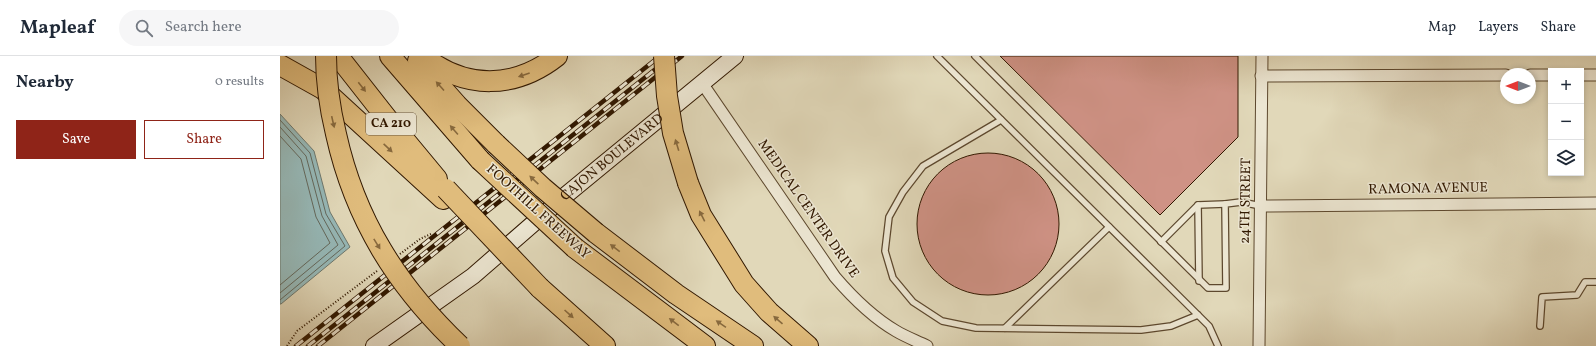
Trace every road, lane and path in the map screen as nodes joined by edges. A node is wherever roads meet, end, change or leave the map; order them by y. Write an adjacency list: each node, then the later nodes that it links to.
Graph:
1 (326, 56): 38 (highway, one-way to 38, bridge)
2 (338, 56): 21 (highway, CA 210, one-way to 21)
3 (390, 56): 40 (highway, FOOTHILL FREEWAY / CA 210, one-way to 3, bridge)
4 (415, 56): 41 (highway, one-way to 4, bridge)
5 (423, 56): 6 (highway, one-way to 5)
6 (557, 56)
7 (664, 56): 42 (highway, one-way to 7, bridge)
8 (735, 56): 19 (main road, CAJON BOULEVARD)
9 (937, 56): 20 (lane)
10 (975, 56): 28 (lane)
11 (1262, 56): 18 (street, 24TH STREET)
12 (280, 65): 21 (highway, one-way to 21)
13 (1500, 75): 18 (street)
14 (1536, 75): 15 (street)
15 (1548, 75)
16 (1584, 75): 17 (street)
17 (1596, 75)
18 (1262, 76): 25 (street, 24TH STREET)
19 (702, 83): 37 (main road, CAJON BOULEVARD); 43 (street, MEDICAL CENTER DRIVE)
20 (1001, 120): 26 (lane); 35 (lane)
21 (444, 194): 39 (highway, CA 210, one-way to 39, bridge)
22 (1596, 203): 25 (street, RAMONA AVENUE)
23 (1225, 204): 24 (lane); 25 (lane); 31 (lane)
24 (1198, 205): 28 (lane); 31 (lane)
25 (1261, 206): 45 (street, 24TH STREET)
26 (1109, 227): 33 (lane); 35 (lane)
27 (431, 234): 29 (path)
28 (1161, 242): 31 (lane)
29 (396, 257)
30 (378, 270): 36 (path)
31 (1199, 280)
32 (1596, 282): 34 (lane)
33 (1198, 315): 35 (lane); 44 (lane)
34 (1540, 326)
35 (1006, 328)
36 (286, 346)
37 (374, 346)
38 (460, 346)
39 (605, 346)
40 (705, 346)
41 (753, 346)
42 (808, 346)
43 (927, 346)
44 (1218, 346)
45 (1259, 346)

